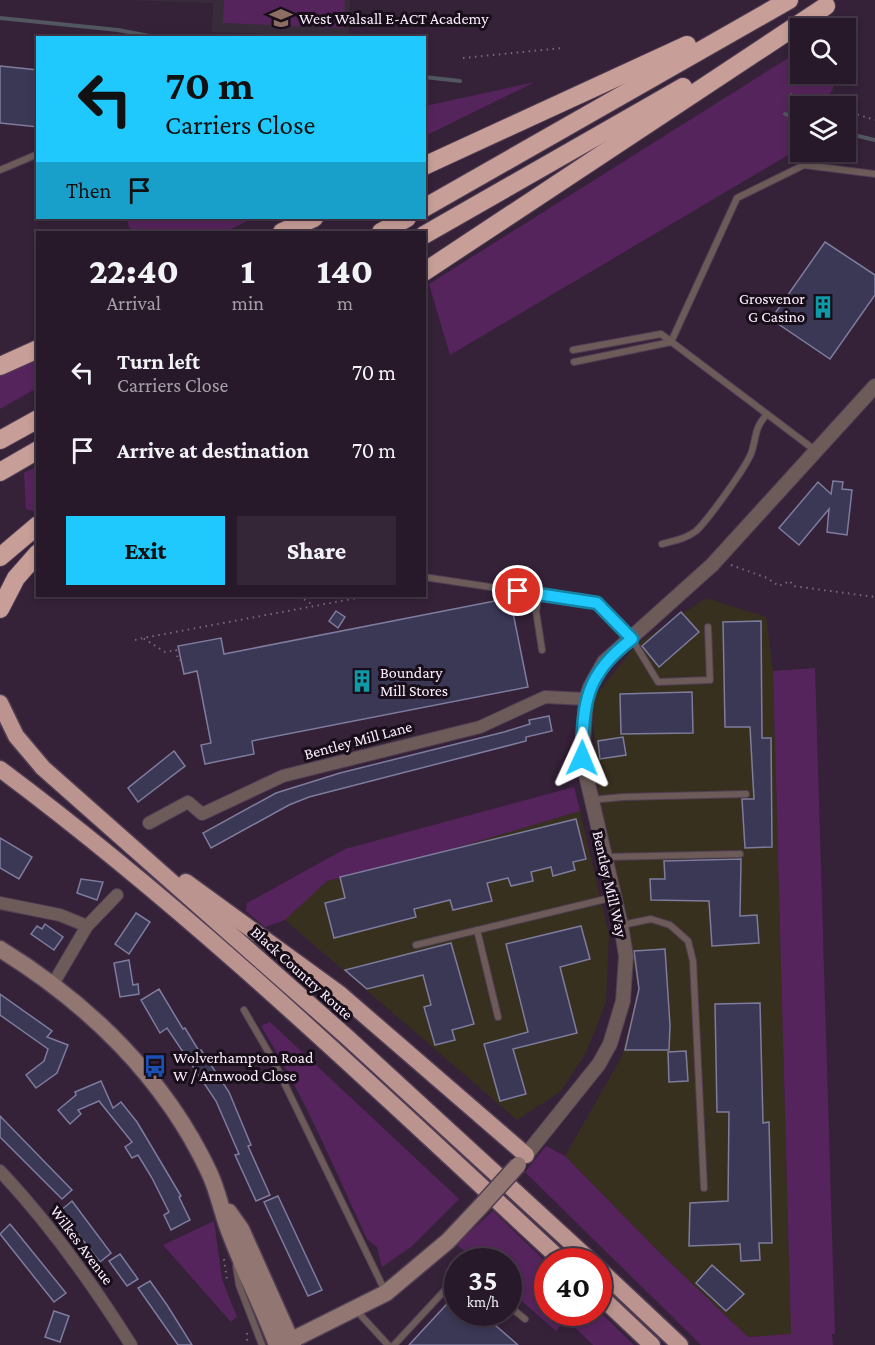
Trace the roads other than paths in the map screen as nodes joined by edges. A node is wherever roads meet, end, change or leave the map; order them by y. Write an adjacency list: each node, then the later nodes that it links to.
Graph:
1 (783, 0): 5 (highway)
2 (789, 0): 8 (highway)
3 (831, 3): 13 (highway); 14 (highway)
4 (36, 155): 6 (lane)
5 (426, 165)
6 (0, 170)
7 (875, 174): 15 (lane)
8 (426, 206)
9 (312, 219): 11 (highway)
10 (405, 219): 12 (highway)
11 (284, 231)
12 (383, 231)
13 (426, 234)
14 (426, 271)
15 (671, 342): 17 (lane); 18 (lane); 21 (lane)
16 (36, 350): 19 (highway)
17 (573, 350)
18 (574, 362)
19 (0, 366)
20 (875, 386): 25 (street, Bentley Mill Way)
21 (767, 414): 25 (lane); 28 (lane)
22 (36, 420): 23 (highway)
23 (0, 440)
24 (36, 451): 26 (highway)
25 (816, 452): 35 (street, Bentley Mill Way)
26 (0, 472)
27 (36, 527): 30 (highway)
28 (662, 544)
29 (36, 555): 33 (highway)
30 (0, 557)
31 (426, 577): 32 (lane)
32 (539, 594): 35 (lane); 36 (lane)
33 (0, 609)
34 (708, 627): 35 (lane)
35 (632, 639): 37 (street, Bentley Mill Way)
36 (542, 650)
37 (585, 699): 41 (street, Bentley Mill Way); 42 (street, Bentley Mill Lane)
38 (0, 703): 43 (highway, Black Country Route)
39 (0, 769): 62 (highway)
40 (746, 794): 41 (lane)
41 (591, 800): 45 (street, Bentley Mill Way)
42 (149, 823)
43 (119, 835): 57 (highway); 63 (highway, Black Country Route)
44 (740, 854): 45 (lane)
45 (604, 856): 47 (street, Bentley Mill Way)
46 (117, 895): 50 (street)
47 (614, 897): 49 (street, Bentley Mill Way); 51 (lane)
48 (0, 903): 50 (street)
49 (621, 925): 57 (street, Bentley Mill Way); 59 (lane)
50 (87, 926): 54 (street)
51 (477, 930): 52 (lane); 56 (lane)
52 (416, 945)
53 (0, 950): 54 (main road)
54 (53, 984): 60 (main road)
55 (244, 1010): 66 (lane)
56 (498, 1017)
57 (522, 1160): 66 (main road, Bentley Mill Way, bridge)
58 (0, 1171): 72 (street, Wilkes Avenue)
59 (704, 1188)
60 (222, 1201): 61 (main road); 71 (main road)
61 (230, 1234): 71 (main road); 73 (lane)
62 (548, 1248)
63 (577, 1248)
64 (612, 1281): 77 (highway)
65 (444, 1291): 75 (lane)
66 (386, 1293): 68 (main road, Bentley Mill Way)
67 (612, 1307): 76 (highway)
68 (356, 1310): 71 (main road, Bentley Mill Way); 74 (lane)
69 (522, 1317): 70 (lane)
70 (525, 1319)
71 (286, 1344)
72 (131, 1345)
73 (262, 1345)
74 (388, 1345)
75 (394, 1345)
76 (652, 1345)
77 (680, 1345)

